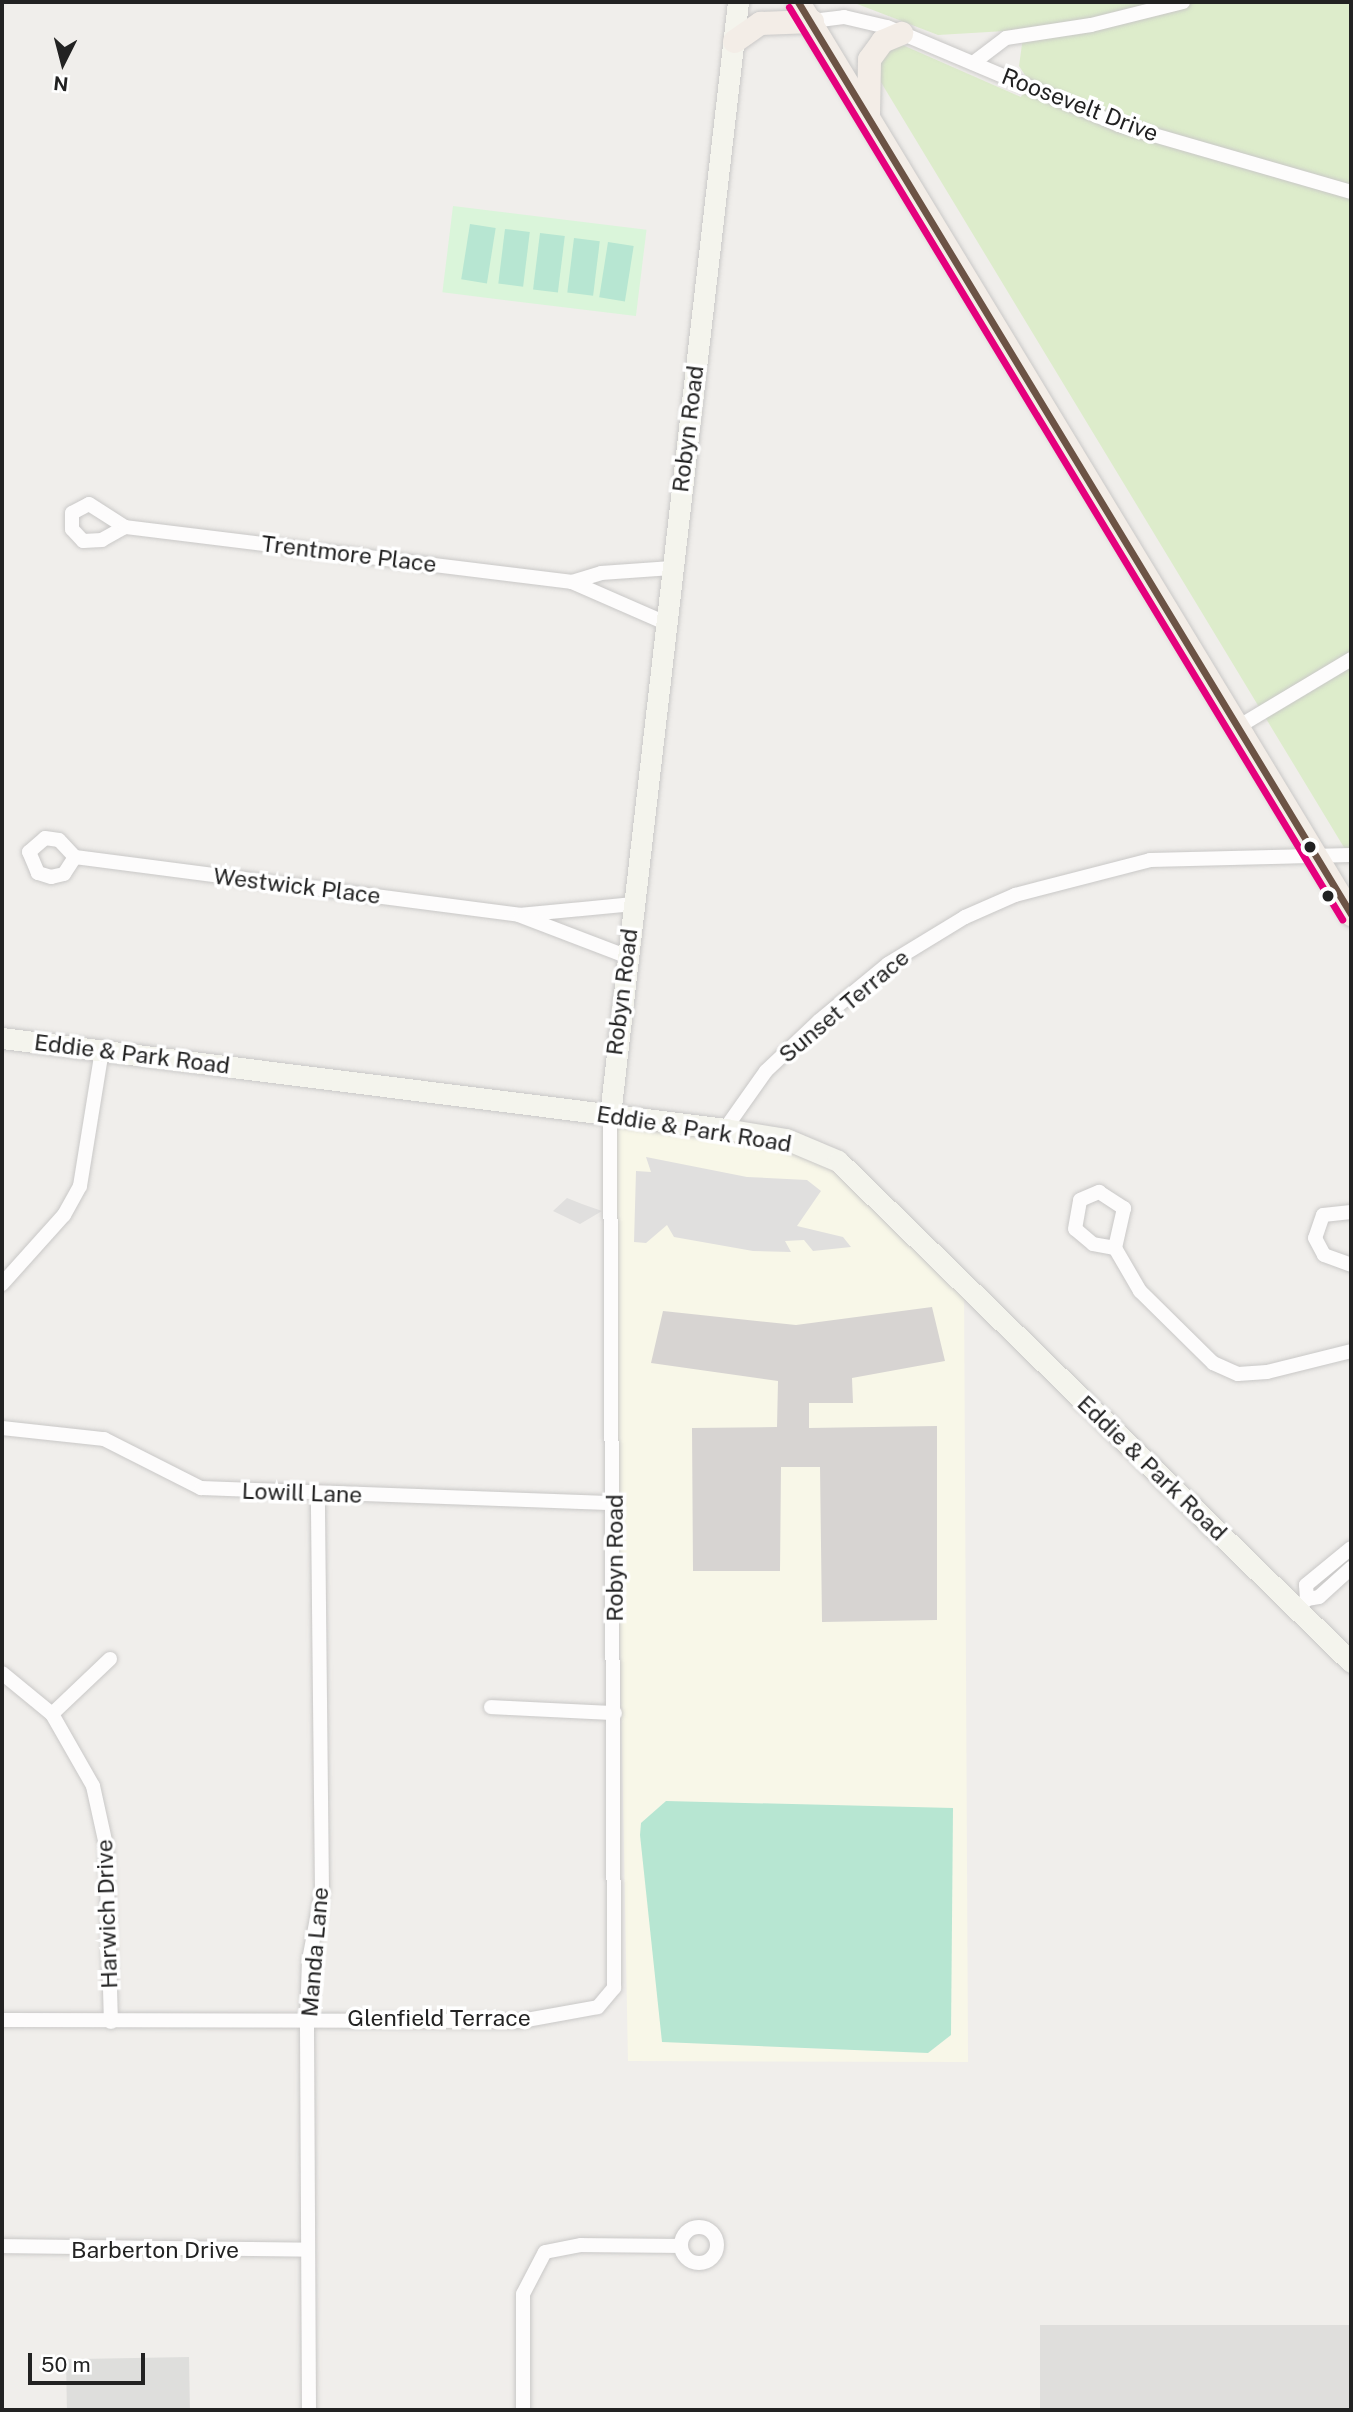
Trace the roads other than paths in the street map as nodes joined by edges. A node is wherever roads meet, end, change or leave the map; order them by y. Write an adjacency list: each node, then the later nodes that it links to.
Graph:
1 (738, 2): 6 (street, Robyn Road)
2 (798, 2): 4 (main road)
3 (1183, 2): 7 (street)
4 (812, 21): 5 (street, Roosevelt Drive); 6 (main road); 8 (main road)
5 (901, 33): 7 (street, Roosevelt Drive); 8 (main road)
6 (734, 41): 11 (street, Robyn Road)
7 (973, 63): 9 (street, Roosevelt Drive)
8 (869, 116): 15 (main road)
9 (1350, 193)
10 (125, 527): 12 (street, Trentmore Place)
11 (672, 568): 12 (street, Trentmore Place); 13 (street, Robyn Road)
12 (572, 582): 13 (street, Trentmore Place)
13 (666, 623): 19 (street, Robyn Road)
14 (1351, 659): 15 (street)
15 (1238, 727): 16 (main road)
16 (1314, 854): 17 (street, Sunset Terrace); 20 (main road); 26 (street, Sunset Terrace)
17 (1351, 855)
18 (75, 857): 21 (street, Westwick Place)
19 (633, 904): 21 (street, Westwick Place); 22 (street, Robyn Road)
20 (1351, 914)
21 (519, 915): 22 (street, Westwick Place)
22 (626, 956): 25 (street, Robyn Road)
23 (2, 1038): 24 (street, Eddie & Park Road)
24 (102, 1050): 25 (street, Eddie & Park Road); 30 (street)
25 (610, 1115): 26 (street, Eddie & Park Road); 34 (street, Robyn Road)
26 (724, 1129): 37 (street, Eddie & Park Road)
27 (1351, 1212): 29 (street)
28 (1115, 1248): 31 (street)
29 (1351, 1265)
30 (2, 1284)
31 (1351, 1351)
32 (2, 1428): 33 (street, Lowill Lane)
33 (318, 1495): 34 (street, Lowill Lane); 45 (street, Manda Lane)
34 (615, 1503): 42 (street, Robyn Road)
35 (1351, 1548): 37 (street)
36 (1351, 1569): 37 (street)
37 (1302, 1604): 39 (street, Eddie & Park Road)
38 (110, 1659): 43 (street)
39 (1351, 1662)
40 (2, 1673): 43 (street, Harwich Drive)
41 (491, 1707): 42 (street)
42 (615, 1713): 44 (street, Robyn Road)
43 (52, 1714): 47 (street, Harwich Drive)
44 (614, 1988): 45 (street, Glenfield Terrace)
45 (307, 2018): 47 (street, Glenfield Terrace); 50 (street, Manda Lane)
46 (2, 2020): 47 (street, Glenfield Terrace)
47 (111, 2022)
48 (2, 2246): 50 (street, Barberton Drive)
49 (677, 2246): 52 (street)
50 (308, 2250): 51 (street, Manda Lane)
51 (309, 2410)
52 (523, 2410)

